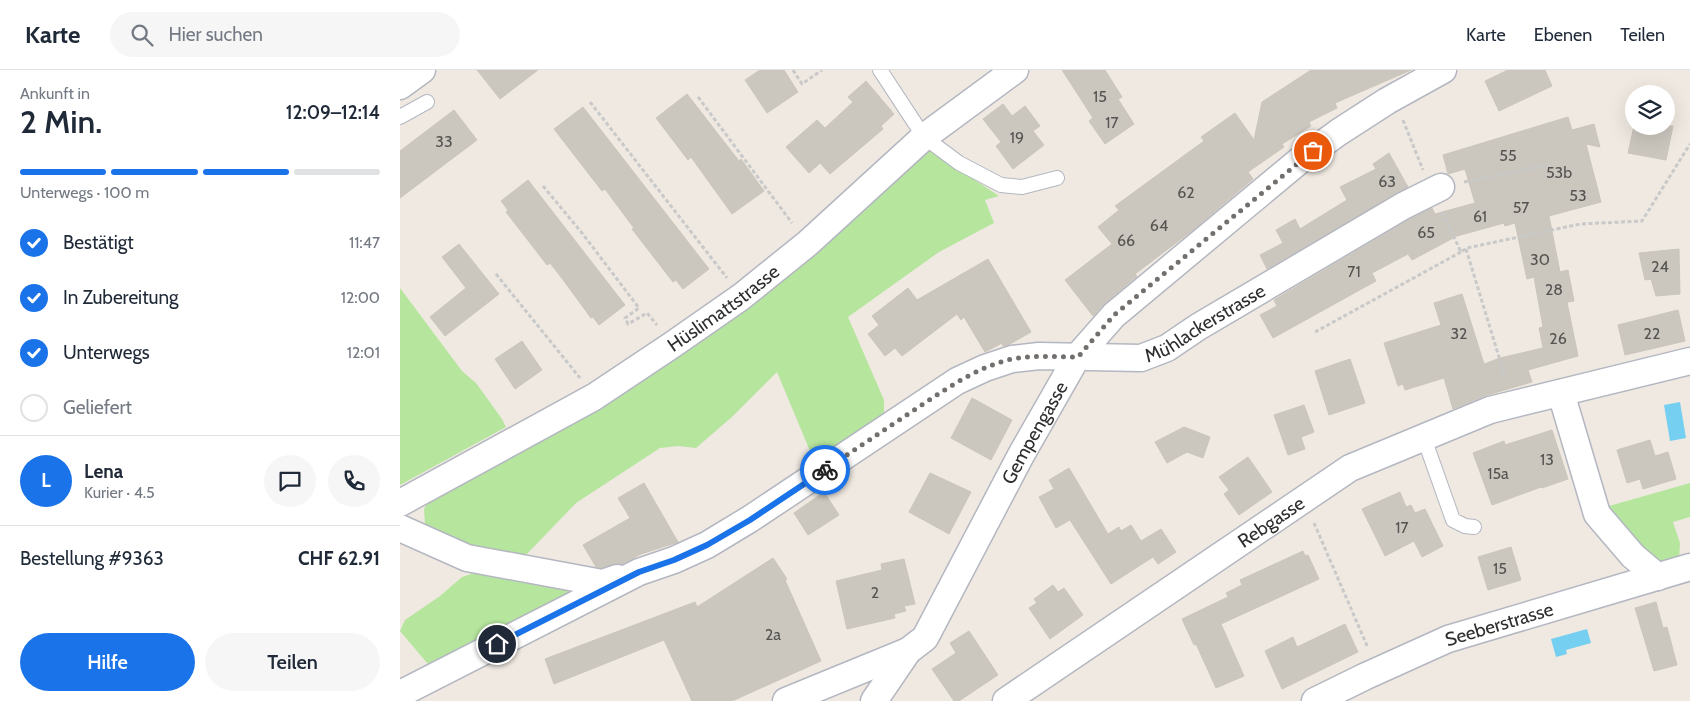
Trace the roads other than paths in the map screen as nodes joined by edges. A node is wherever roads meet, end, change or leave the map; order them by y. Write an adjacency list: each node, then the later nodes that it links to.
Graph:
1 (422, 70): 5 (street)
2 (880, 70): 8 (lane)
3 (1015, 70): 8 (street, Hüslimattstrasse)
4 (1443, 70): 11 (street, Gempengasse)
5 (400, 86)
6 (427, 102): 7 (lane)
7 (400, 117)
8 (924, 137): 9 (lane); 15 (street, Hüslimattstrasse)
9 (1057, 178)
10 (1436, 189): 11 (street, Mühlackerstrasse)
11 (1078, 357): 19 (street, Mühlackerstrasse); 21 (street, Gempengasse)
12 (1690, 362): 13 (street, Rebgasse)
13 (1561, 393): 14 (street, Rebgasse); 20 (street)
14 (1424, 438): 16 (lane); 25 (street, Rebgasse)
15 (400, 503)
16 (1474, 527)
17 (400, 528): 19 (street)
18 (1690, 568): 20 (street, Seeberstrasse)
19 (639, 572): 22 (street, Mühlackerstrasse)
20 (1658, 577): 26 (street, Seeberstrasse)
21 (908, 651): 23 (street); 24 (street)
22 (400, 694)
23 (786, 701)
24 (874, 701)
25 (1006, 701)
26 (1315, 701)

